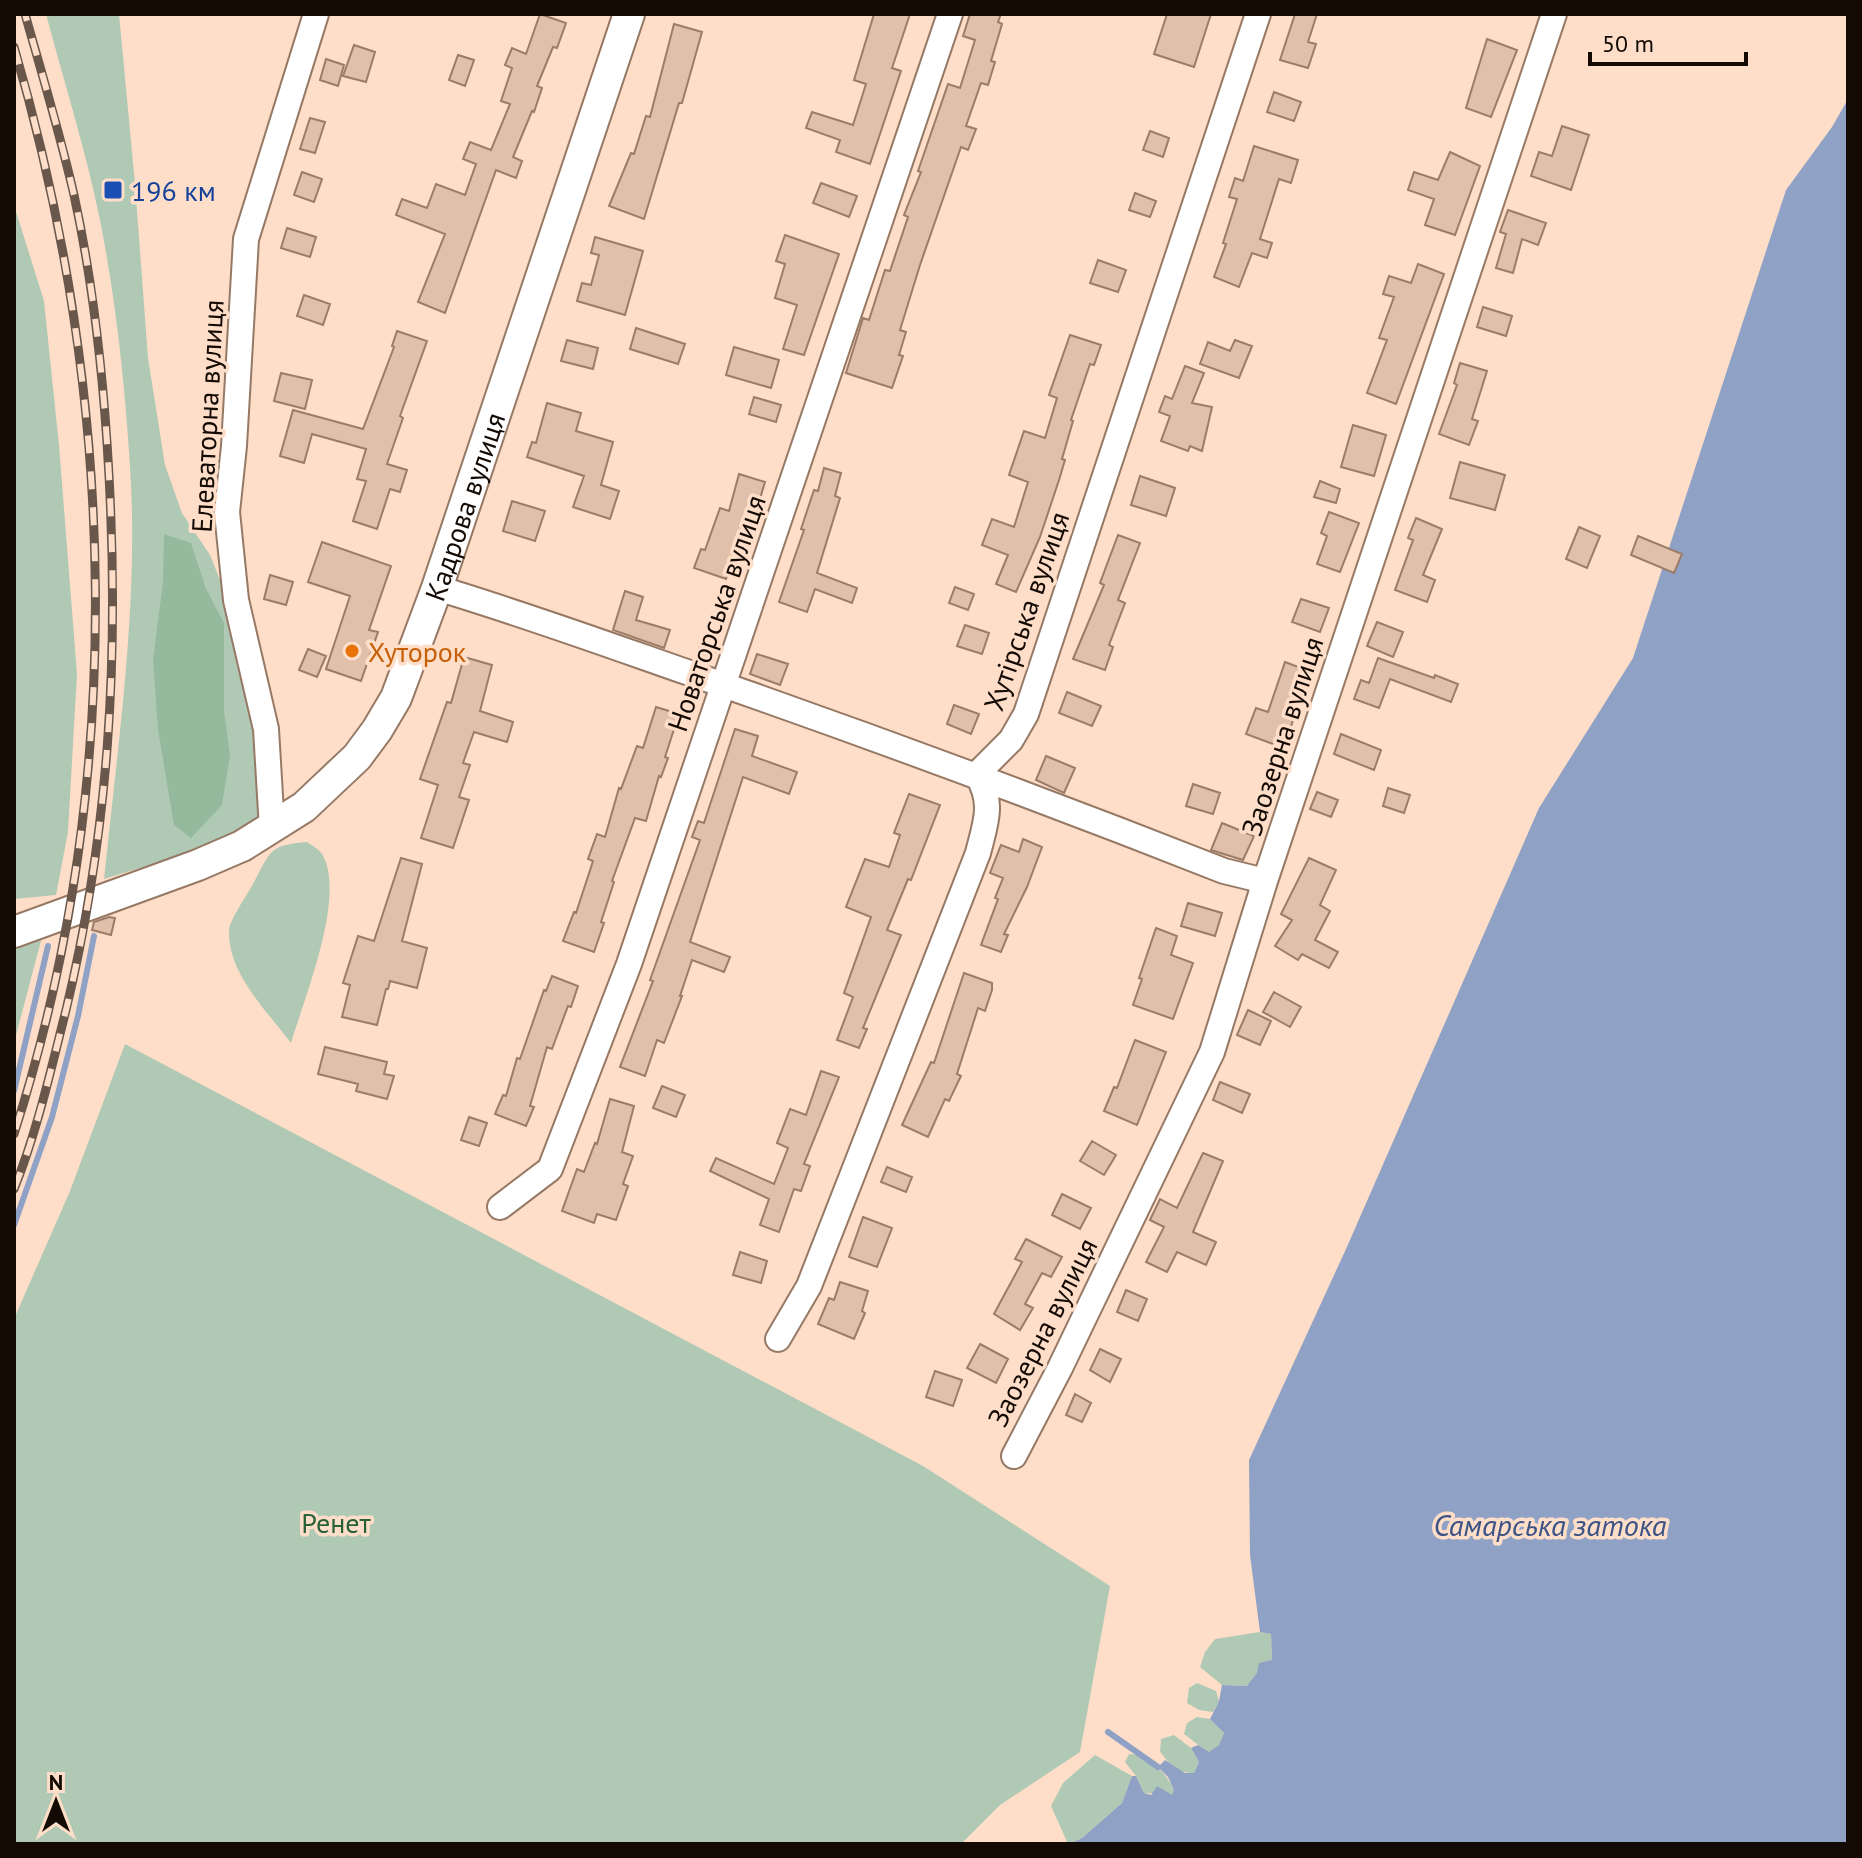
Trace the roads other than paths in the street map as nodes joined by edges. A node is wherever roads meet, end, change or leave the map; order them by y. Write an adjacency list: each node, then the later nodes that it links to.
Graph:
1 (316, 14): 9 (street, Елеваторна вулиця)
2 (629, 14): 6 (street, Кадрова вулиця)
3 (950, 14): 7 (street, Новаторська вулиця)
4 (1258, 14): 8 (street, Хутірська вулиця)
5 (1554, 14): 10 (street, Заозерна вулиця)
6 (437, 588): 7 (street); 9 (street, Кадрова вулиця)
7 (723, 685): 8 (street); 12 (street, Новаторська вулиця)
8 (977, 774): 10 (street); 13 (street)
9 (272, 829): 11 (street, Кадрова вулиця)
10 (1265, 881): 14 (street, Заозерна вулиця)
11 (14, 932)
12 (500, 1207)
13 (778, 1339)
14 (1014, 1456)

